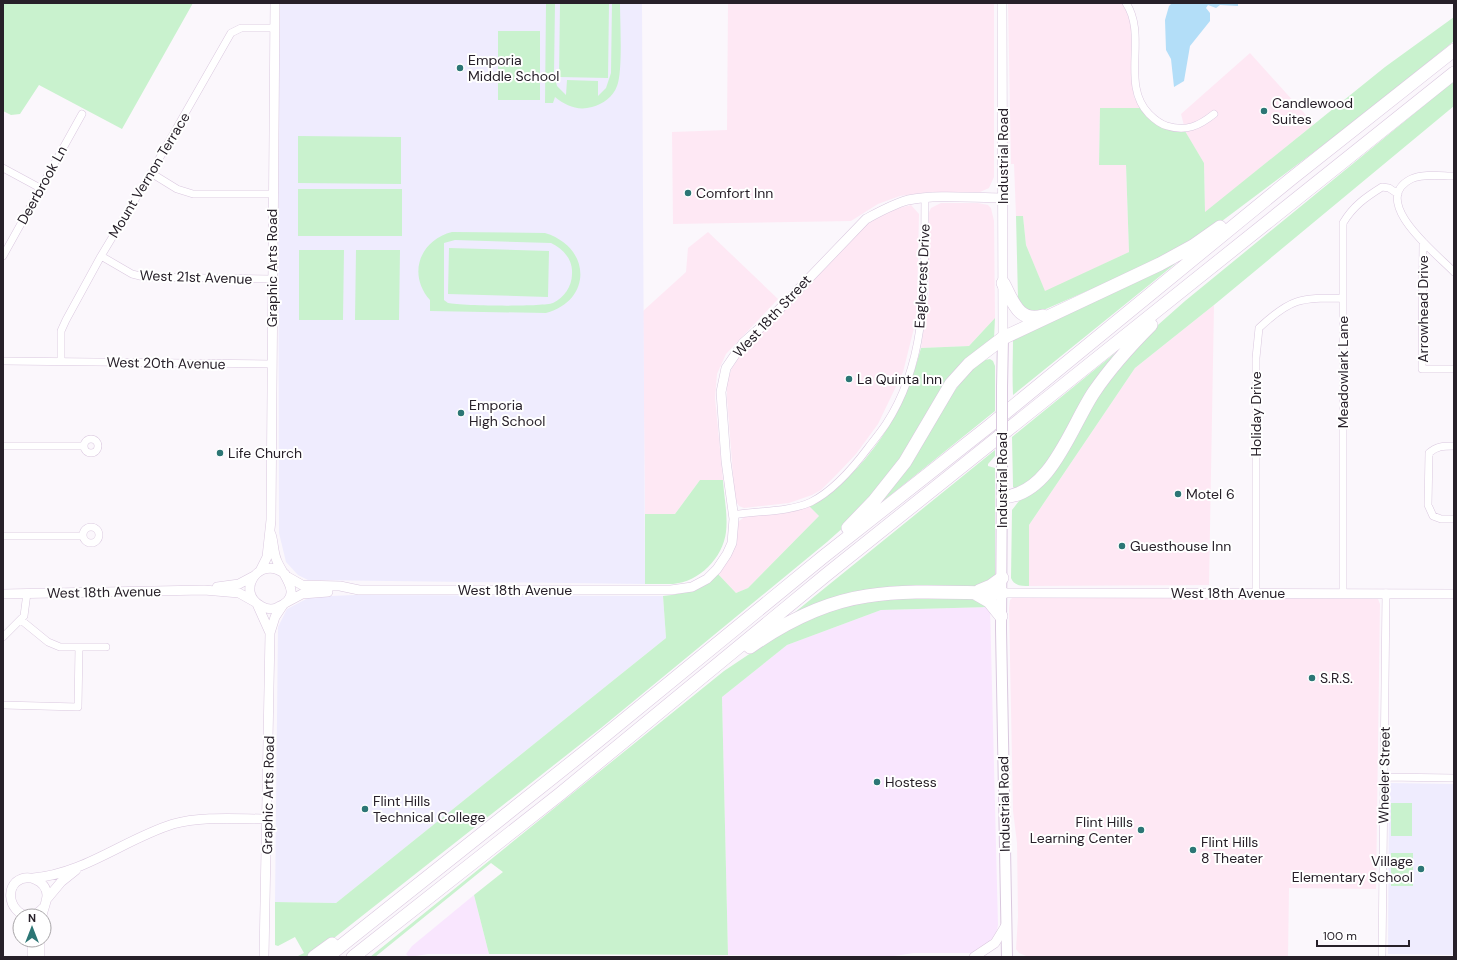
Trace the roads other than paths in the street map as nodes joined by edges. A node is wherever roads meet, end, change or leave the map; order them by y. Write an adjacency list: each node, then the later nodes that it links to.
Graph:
1 (275, 3): 4 (street, Graphic Arts Road)
2 (1002, 3): 17 (street, Industrial Road)
3 (1126, 3): 8 (street)
4 (275, 28): 10 (street, Mount Vernon Terrace); 14 (street, Graphic Arts Road)
5 (1454, 50): 12 (highway)
6 (1454, 73): 26 (highway)
7 (82, 114): 13 (street, Deerbrook Ln)
8 (1214, 114)
9 (3, 168): 13 (street)
10 (151, 173): 14 (street); 20 (street, Mount Vernon Terrace)
11 (1454, 176): 15 (street)
12 (1291, 179): 28 (highway); 43 (highway)
13 (40, 188): 19 (street, Deerbrook Ln)
14 (272, 194): 24 (street, Graphic Arts Road)
15 (1398, 194): 18 (street); 27 (street, Meadowlark Lane)
16 (925, 198): 17 (street, West 18th Street); 38 (street, West 18th Street); 38 (street, Eaglecrest Drive)
17 (1003, 198): 25 (street, Industrial Road)
18 (1423, 242): 21 (street); 33 (street, Arrowhead Drive)
19 (3, 256)
20 (101, 256): 24 (street, West 21st Avenue); 31 (street, Mount Vernon Terrace)
21 (1444, 261): 22 (street); 23 (street)
22 (1454, 261)
23 (1454, 272)
24 (272, 279): 32 (street, Graphic Arts Road)
25 (1003, 282): 28 (highway); 29 (street, Industrial Road)
26 (1181, 292): 37 (highway); 66 (highway)
27 (1342, 298): 53 (street, Holiday Drive); 54 (street, Meadowlark Lane)
28 (1057, 312): 29 (highway)
29 (1003, 338): 37 (main road, Industrial Road, bridge); 43 (highway)
30 (3, 361): 31 (street, West 20th Avenue)
31 (61, 361): 32 (street, West 20th Avenue)
32 (272, 364): 40 (street, Graphic Arts Road)
33 (1454, 369)
34 (3, 446): 35 (street)
35 (84, 446)
36 (1454, 446): 39 (street)
37 (1003, 497): 46 (main road, Industrial Road)
38 (733, 515): 47 (street, West 18th Street)
39 (1454, 518)
40 (271, 534): 44 (street, Graphic Arts Road); 45 (street, Graphic Arts Road)
41 (3, 536): 42 (street)
42 (83, 536)
43 (822, 557): 75 (highway)
44 (258, 572): 45 (street); 48 (street, West 18th Avenue); 58 (street)
45 (287, 576): 49 (street, West 18th Avenue); 59 (street)
46 (1002, 578): 51 (highway); 52 (main road, Industrial Road)
47 (674, 589): 49 (street, West 18th Avenue)
48 (204, 590): 50 (street, West 18th Avenue); 58 (street, West 18th Avenue)
49 (355, 590): 59 (street, West 18th Avenue)
50 (27, 593): 55 (street, West 18th Avenue); 61 (street)
51 (974, 593): 52 (highway); 60 (highway); 66 (highway)
52 (1002, 593): 53 (street, West 18th Avenue); 60 (main road, Industrial Road)
53 (1256, 593): 54 (street, West 18th Avenue)
54 (1343, 593): 56 (street, West 18th Avenue)
55 (3, 594)
56 (1386, 594): 57 (street, West 18th Avenue); 68 (street, Wheeler Street)
57 (1454, 594)
58 (256, 603): 59 (street); 62 (street, Graphic Arts Road)
59 (284, 604): 62 (street, Graphic Arts Road)
60 (1001, 616): 76 (main road, Industrial Road)
61 (21, 620): 63 (street); 64 (street)
62 (270, 633): 70 (street, Graphic Arts Road)
63 (3, 637)
64 (79, 647): 65 (street); 67 (street)
65 (106, 647)
66 (698, 680): 77 (highway)
67 (3, 705)
68 (1384, 777): 69 (street); 85 (street, Wheeler Street)
69 (1454, 778)
70 (267, 819): 71 (street); 78 (street, Graphic Arts Road)
71 (83, 865): 72 (street); 74 (street)
72 (33, 878): 73 (street); 74 (street)
73 (12, 908)
74 (44, 908)
75 (375, 918): 79 (highway); 80 (highway)
76 (1006, 925): 83 (street); 84 (main road, Industrial Road)
77 (387, 931): 81 (highway); 82 (highway)
78 (264, 956)
79 (314, 957)
80 (327, 957)
81 (354, 957)
82 (359, 957)
83 (974, 957)
84 (1007, 957)
85 (1382, 957)

